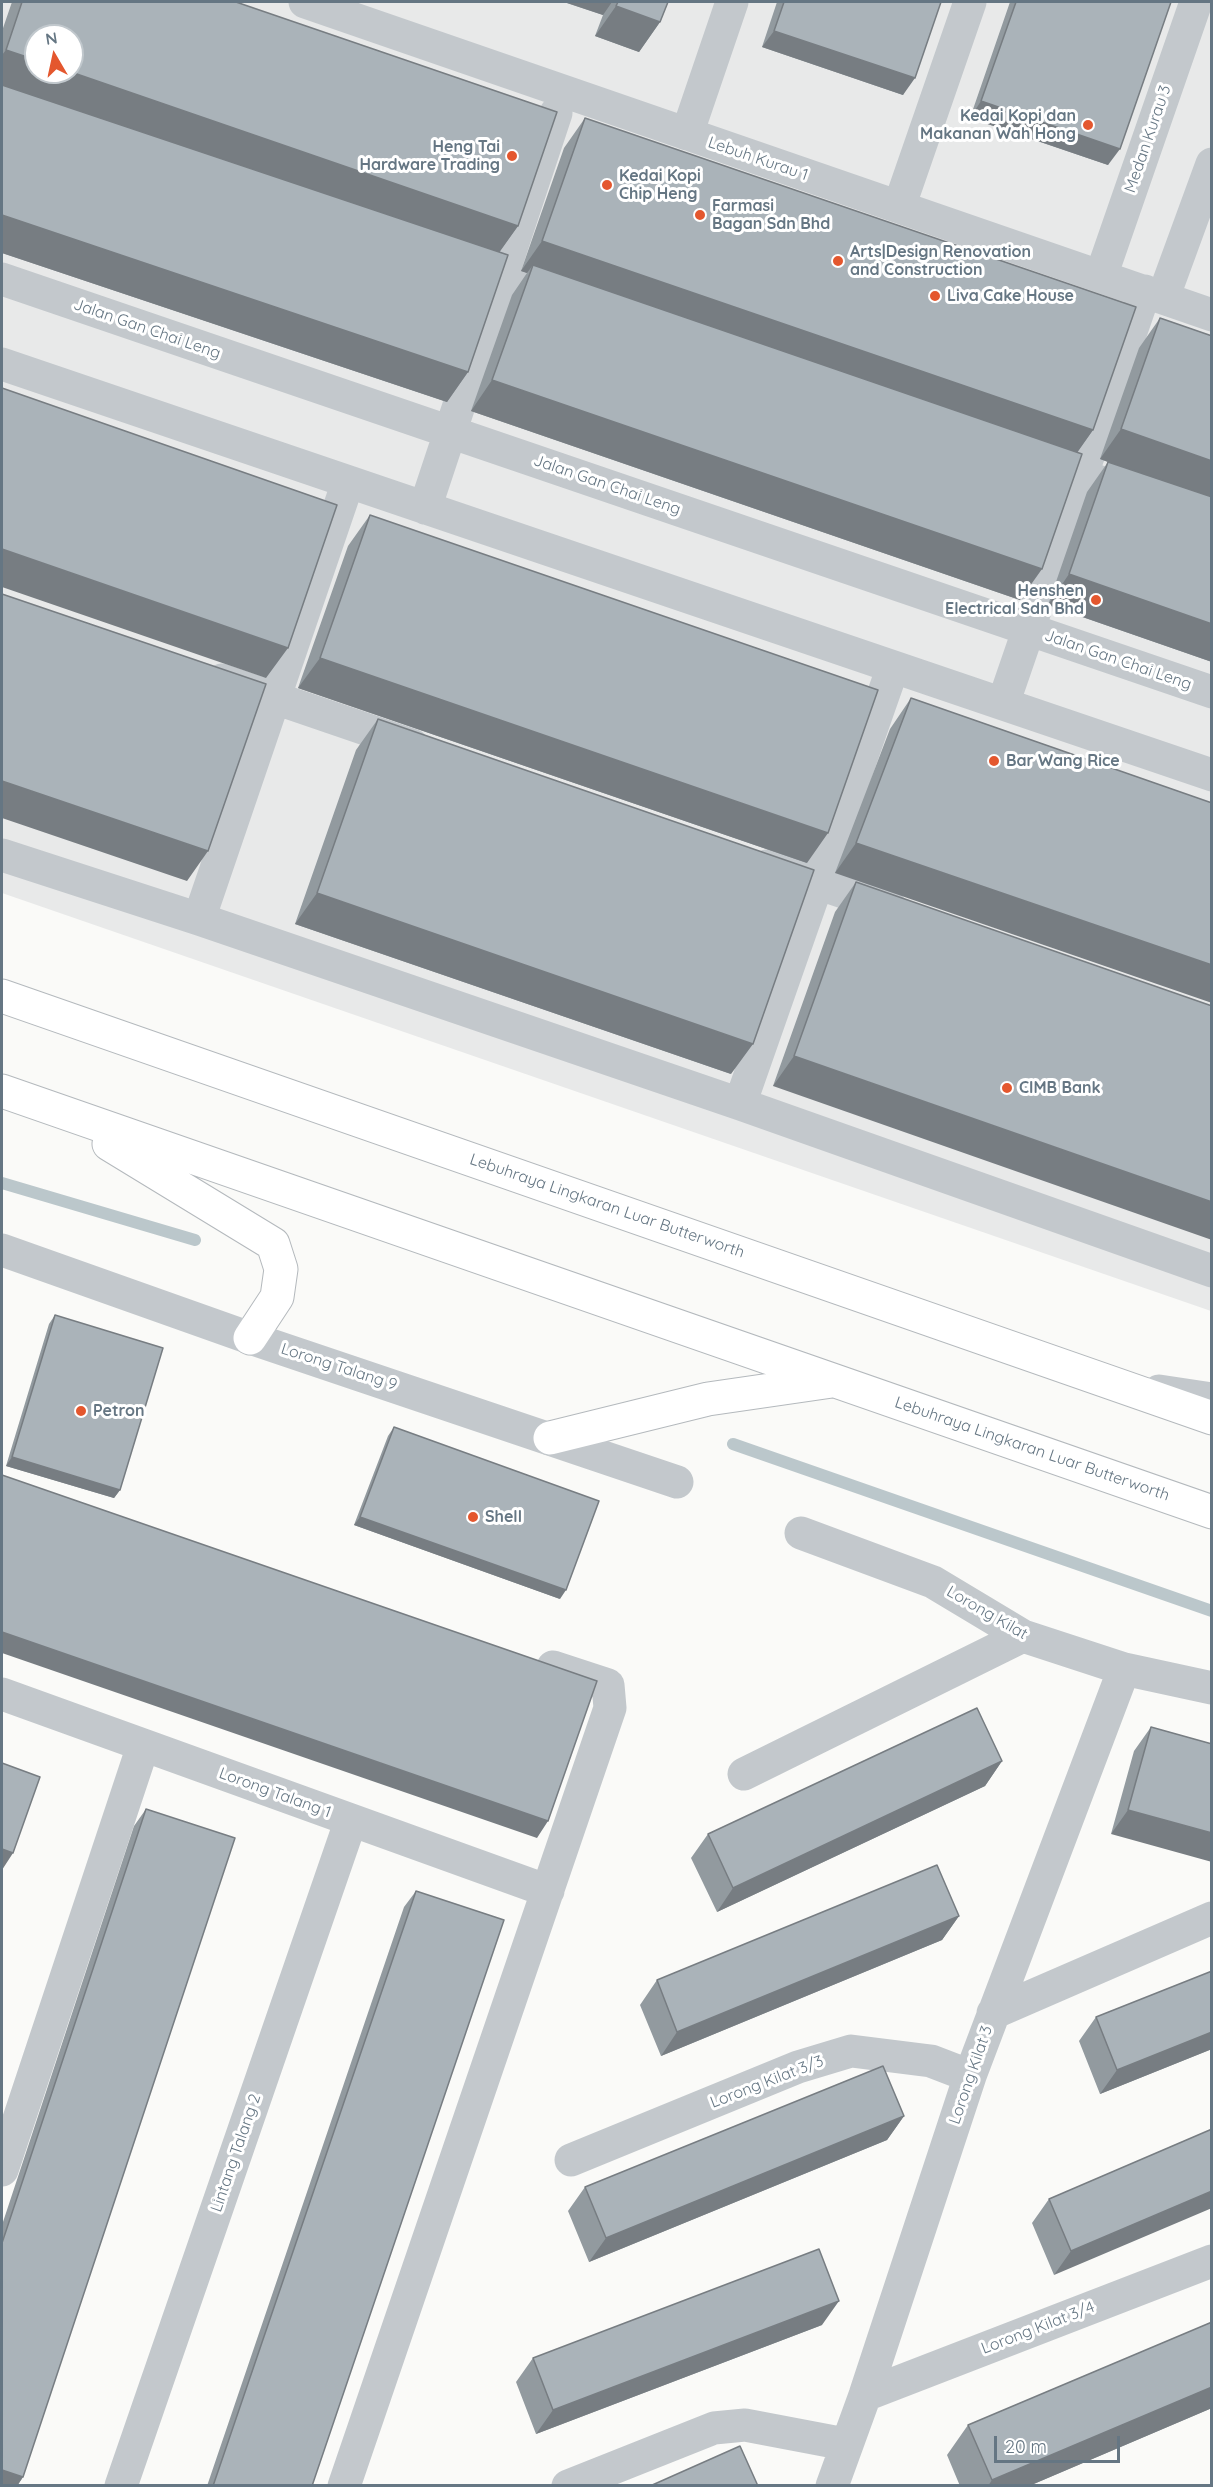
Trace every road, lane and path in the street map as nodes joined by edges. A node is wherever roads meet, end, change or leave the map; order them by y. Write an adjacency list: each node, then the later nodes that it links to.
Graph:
1 (305, 2): 5 (street, Lebuh Kurau 1)
2 (732, 2): 7 (street)
3 (970, 2): 9 (street)
4 (1196, 2): 11 (street, Medan Kurau 3)
5 (378, 13): 6 (street, Lebuh Kurau 1)
6 (563, 92): 7 (street, Lebuh Kurau 1); 13 (street)
7 (687, 134): 9 (street, Lebuh Kurau 1)
8 (1212, 164): 14 (street)
9 (898, 207): 11 (street, Lebuh Kurau 1)
10 (433, 256): 13 (street)
11 (1101, 276): 14 (street, Lebuh Kurau 1)
12 (2, 279): 18 (street, Jalan Gan Chai Leng)
13 (501, 279): 15 (street); 18 (street)
14 (1154, 295): 16 (street, Lebuh Kurau 1); 20 (street)
15 (591, 309)
16 (1212, 315)
17 (2, 364): 21 (street)
18 (451, 432): 22 (street); 24 (street, Jalan Gan Chai Leng)
19 (1003, 449): 20 (street)
20 (1082, 476): 23 (street); 24 (street)
21 (348, 482): 22 (street); 28 (street)
22 (425, 508): 25 (street)
23 (1212, 519)
24 (1029, 629): 27 (street, Jalan Gan Chai Leng); 29 (street)
25 (892, 667): 29 (street); 34 (street)
26 (198, 672): 28 (street)
27 (1212, 692)
28 (274, 698): 30 (street); 36 (street)
29 (1003, 704): 31 (street)
30 (444, 756)
31 (1212, 775)
32 (2, 855): 36 (street)
33 (738, 856): 34 (street)
34 (818, 883): 35 (street); 39 (street)
35 (919, 918)
36 (199, 919): 39 (street)
37 (2, 996): 45 (highway, Lebuhraya Lingkaran Luar Butterworth)
38 (2, 1092): 40 (highway, Lebuhraya Lingkaran Luar Butterworth)
39 (741, 1104): 42 (street)
40 (57, 1111): 43 (highway); 44 (highway, Lebuhraya Lingkaran Luar Butterworth)
41 (2, 1250): 43 (street, Lorong Talang 9)
42 (1212, 1271)
43 (250, 1338): 48 (street, Lorong Talang 9)
44 (837, 1381): 48 (highway); 50 (highway, Lebuhraya Lingkaran Luar Butterworth)
45 (1121, 1385): 46 (street); 47 (highway, Lebuhraya Lingkaran Luar Butterworth)
46 (1212, 1399)
47 (1212, 1418)
48 (550, 1438): 49 (street, Lorong Talang 9)
49 (677, 1482)
50 (1212, 1512)
51 (801, 1533): 52 (street, Lorong Kilat)
52 (1023, 1636): 54 (street, Lorong Kilat); 58 (street)
53 (529, 1658): 60 (street)
54 (1124, 1669): 55 (street, Lorong Kilat); 62 (street, Lorong Kilat 3)
55 (1212, 1688)
56 (2, 1694): 57 (street, Lorong Talang 1)
57 (143, 1746): 59 (street, Lorong Talang 1); 65 (street)
58 (744, 1774)
59 (351, 1820): 60 (street, Lorong Talang 1); 69 (street, Lintang Talang 2)
60 (548, 1891): 70 (street)
61 (1212, 1918): 62 (street)
62 (993, 2013): 63 (street, Lorong Kilat 3)
63 (969, 2076): 64 (street, Lorong Kilat 3/3); 67 (street, Lorong Kilat 3)
64 (571, 2160)
65 (2, 2170)
66 (1212, 2261): 67 (street, Lorong Kilat 3/4)
67 (865, 2395): 68 (street, Lorong Kilat 3)
68 (845, 2444): 71 (street); 72 (street, Lorong Kilat 3)
69 (121, 2486)
70 (344, 2486)
71 (568, 2486)
72 (832, 2486)

